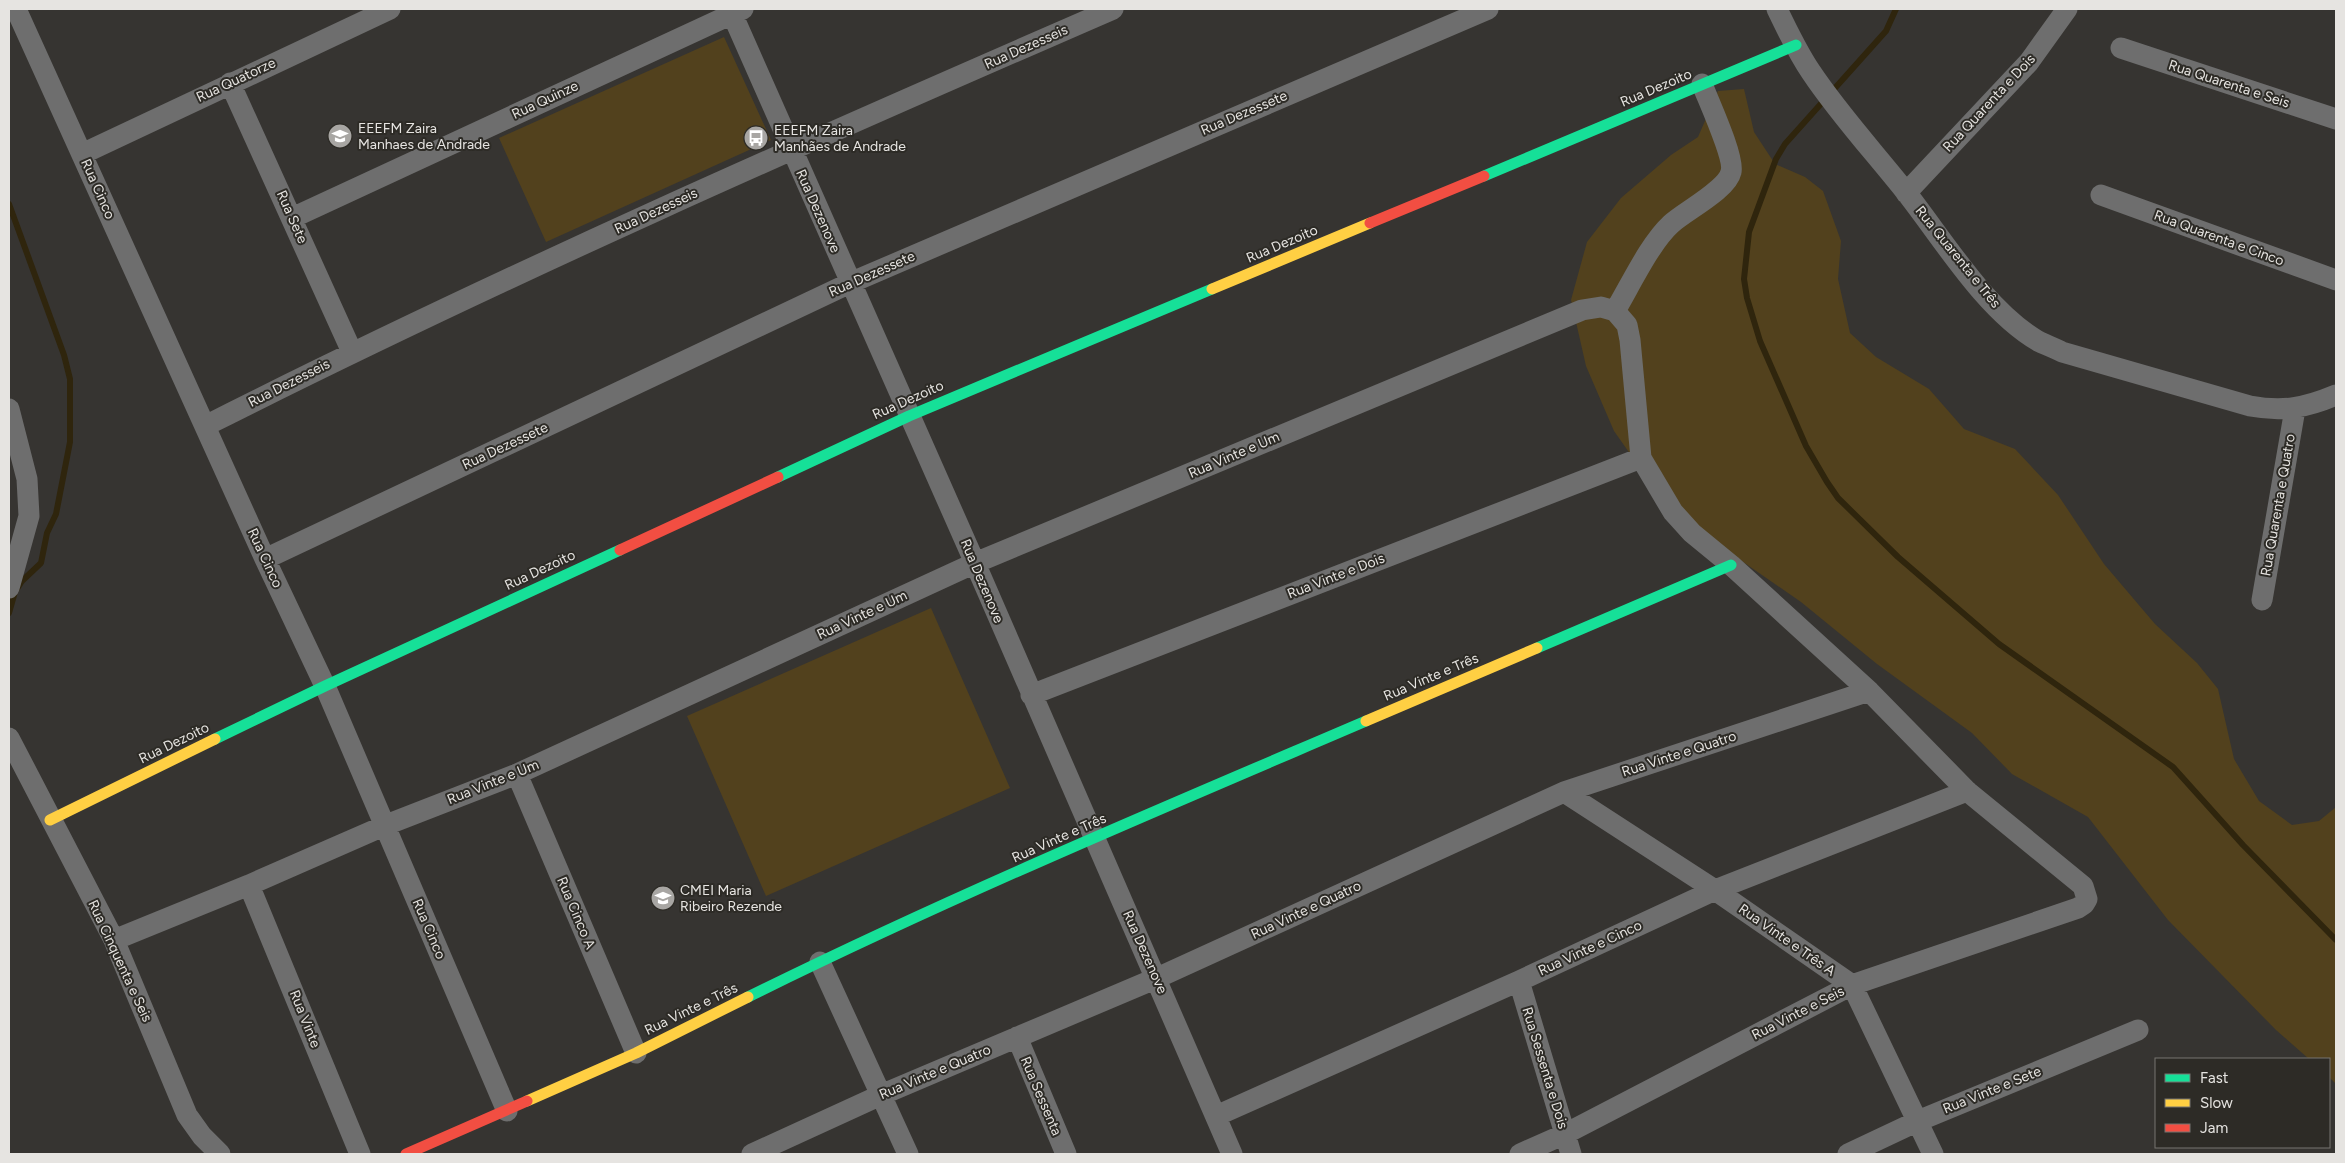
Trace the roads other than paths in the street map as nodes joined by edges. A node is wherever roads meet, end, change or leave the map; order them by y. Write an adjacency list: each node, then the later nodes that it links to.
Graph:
1 (390, 9): 10 (street, Rua Quatorze)
2 (1113, 9): 13 (street, Rua Dezesseis)
3 (1488, 9): 19 (street, Rua Dezessete)
4 (1777, 9): 8 (street, Rua Quarenta e Três)
5 (2067, 9): 15 (street, Rua Quarenta e Dois)
6 (735, 10): 13 (street, Rua Dezenove); 17 (street, Rua Quinze)
7 (24, 11): 14 (street, Rua Cinco)
8 (1796, 45): 11 (street, Rua Dezoito); 15 (street, Rua Quarenta e Três)
9 (2122, 48): 12 (street, Rua Quarenta e Seis)
10 (230, 83): 14 (street, Rua Quatorze); 17 (street, Rua Sete)
11 (1702, 84): 20 (street); 25 (street, Rua Dezoito)
12 (2336, 119)
13 (791, 149): 19 (street, Rua Dezenove); 21 (street, Rua Dezesseis)
14 (82, 154): 26 (street, Rua Cinco)
15 (1906, 193): 24 (street, Rua Quarenta e Três)
16 (2101, 195): 18 (street, Rua Quarenta e Cinco)
17 (292, 218): 21 (street, Rua Sete)
18 (2336, 280)
19 (850, 282): 25 (street, Rua Dezenove); 28 (street, Rua Dezessete)
20 (1615, 311): 27 (street); 29 (street, Rua Vinte e Um)
21 (352, 352): 26 (street, Rua Dezesseis)
22 (2336, 395): 24 (street, Rua Quarenta e Três)
23 (9, 409): 31 (street)
24 (2295, 409): 32 (street, Rua Quarenta e Quatro)
25 (909, 416): 29 (street, Rua Dezenove); 33 (street, Rua Dezoito)
26 (205, 426): 28 (street, Rua Cinco)
27 (1640, 458): 30 (street); 35 (street, Rua Vinte e Dois)
28 (265, 559): 33 (street, Rua Cinco)
29 (975, 563): 35 (street, Rua Dezenove); 37 (street, Rua Vinte e Um)
30 (1731, 565): 34 (street); 42 (street, Rua Vinte e Três)
31 (9, 588)
32 (2262, 600)
33 (325, 686): 40 (street, Rua Dezoito); 41 (street, Rua Cinco)
34 (1869, 691): 38 (street, Rua Vinte e Quatro); 39 (street)
35 (1031, 694): 42 (street, Rua Dezenove)
36 (9, 738): 40 (street, Rua Cinquenta e Seis)
37 (517, 774): 41 (street, Rua Vinte e Um); 52 (street, Rua Cinco A)
38 (1564, 792): 44 (street, Rua Vinte e Três A); 47 (street, Rua Vinte e Quatro)
39 (1967, 792): 44 (street, Rua Vinte e Cinco); 49 (street, Rua Vinte e Seis)
40 (50, 820): 45 (street, Rua Cinquenta e Seis)
41 (386, 825): 43 (street, Rua Vinte e Um); 54 (street, Rua Cinco)
42 (1095, 837): 46 (street, Rua Vinte e Três); 47 (street, Rua Dezenove)
43 (249, 885): 45 (street, Rua Vinte e Um); 59 (street, Rua Vinte)
44 (1715, 890): 48 (street, Rua Vinte e Cinco); 49 (street, Rua Vinte e Três A)
45 (114, 940): 58 (street, Rua Cinquenta e Seis)
46 (820, 962): 52 (street, Rua Vinte e Três); 53 (street)
47 (1157, 978): 51 (street, Rua Vinte e Quatro); 55 (street, Rua Dezenove)
48 (1519, 981): 55 (street, Rua Vinte e Cinco); 57 (street, Rua Sessenta e Dois)
49 (1852, 985): 56 (street, Rua Vinte e Três A); 57 (street, Rua Vinte e Seis)
50 (2138, 1030): 56 (street, Rua Vinte e Sete)
51 (1017, 1037): 53 (street, Rua Vinte e Quatro); 63 (street, Rua Sessenta)
52 (636, 1053): 54 (street, Rua Vinte e Três)
53 (881, 1095): 61 (street, Rua Vinte e Quatro); 62 (street)
54 (507, 1111): 60 (street, Rua Vinte e Três)
55 (1216, 1116): 64 (street, Rua Dezenove)
56 (1918, 1121): 67 (street, Rua Vinte e Sete); 68 (street, Rua Vinte e Três A)
57 (1565, 1134): 65 (street, Rua Vinte e Seis); 66 (street, Rua Sessenta e Dois)
58 (220, 1154)
59 (360, 1154)
60 (406, 1154)
61 (752, 1154)
62 (908, 1154)
63 (1066, 1154)
64 (1232, 1154)
65 (1520, 1154)
66 (1571, 1154)
67 (1848, 1154)
68 (1933, 1154)

